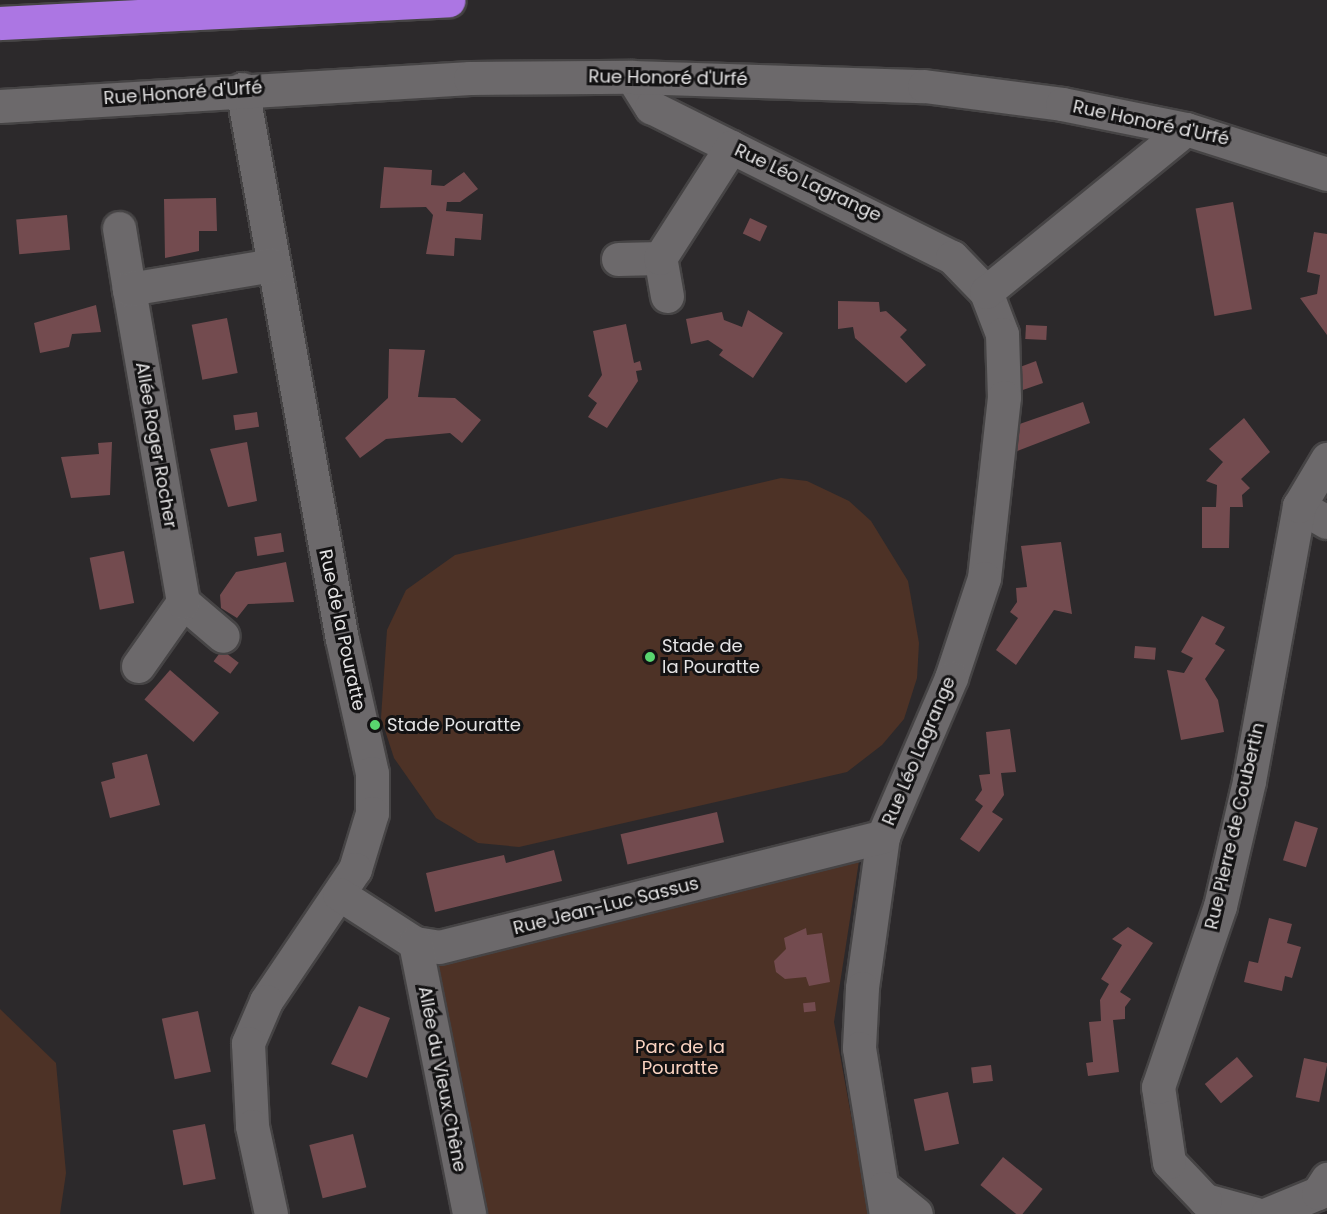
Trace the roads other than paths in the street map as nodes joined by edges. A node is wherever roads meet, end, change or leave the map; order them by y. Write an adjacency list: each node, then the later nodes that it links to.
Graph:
1 (448, 0): 2 (highway)
2 (0, 23)
3 (632, 77): 4 (street, Rue Honoré d'Urfé); 6 (street, Rue Honoré d'Urfé); 7 (street, Rue Léo Lagrange)
4 (242, 89): 5 (street, Rue Honoré d'Urfé); 12 (street, Rue de la Pouratte)
5 (0, 106)
6 (1186, 129): 8 (street, Rue Honoré d'Urfé); 14 (street)
7 (731, 147): 10 (street); 14 (street, Rue Léo Lagrange)
8 (1327, 174)
9 (119, 228): 13 (street, Allée Roger Rocher)
10 (660, 258): 11 (street); 15 (street)
11 (618, 259)
12 (273, 266): 13 (street); 23 (street, Rue de la Pouratte)
13 (129, 289): 19 (street, Allée Roger Rocher)
14 (986, 292): 22 (street, Rue Léo Lagrange)
15 (667, 296)
16 (1327, 459): 17 (street, Rue Pierre de Coubertin)
17 (1299, 506): 18 (street); 30 (street, Rue Pierre de Coubertin)
18 (1327, 522)
19 (183, 602): 20 (street); 21 (street)
20 (223, 636)
21 (138, 666)
22 (883, 836): 24 (street, Rue Jean-Luc Sassus); 26 (street, Rue Léo Lagrange)
23 (339, 894): 24 (street, Rue Jean-Luc Sassus); 27 (street, Rue de la Pouratte)
24 (415, 943): 28 (street, Allée du Vieux Chêne)
25 (1327, 1179): 31 (street)
26 (885, 1201): 29 (street)
27 (271, 1214)
28 (469, 1214)
29 (916, 1214)
30 (1256, 1214)
31 (1267, 1214)

